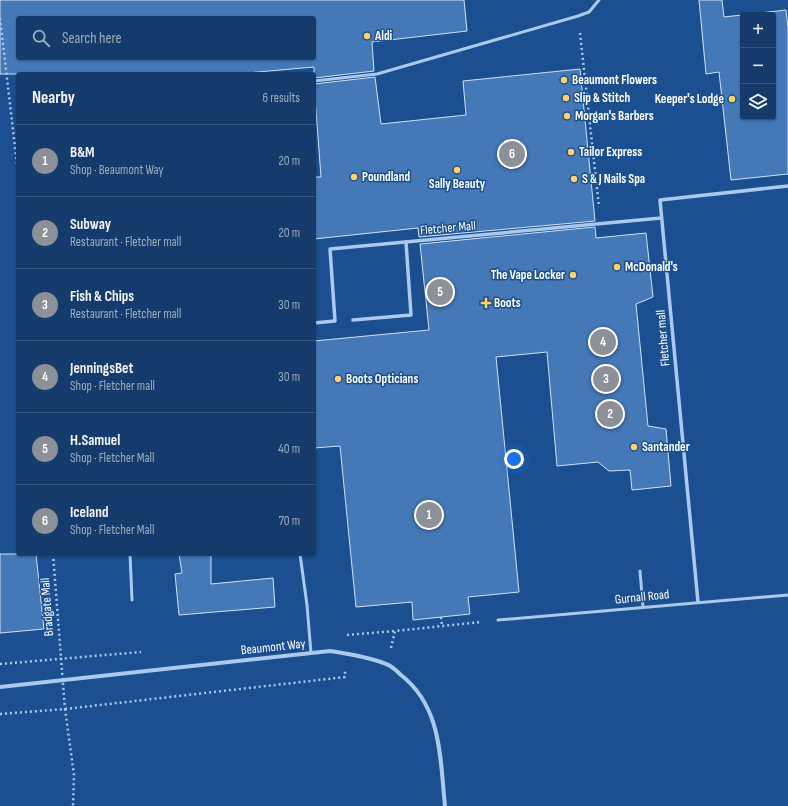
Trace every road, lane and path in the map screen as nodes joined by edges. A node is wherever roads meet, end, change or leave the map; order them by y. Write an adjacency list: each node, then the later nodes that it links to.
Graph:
1 (599, 0): 2 (lane)
2 (578, 16): 4 (lane); 8 (path)
3 (0, 18): 5 (path)
4 (316, 81)
5 (16, 156)
6 (788, 186): 7 (street, Fletcher mall)
7 (662, 218): 8 (street, Fletcher Mall); 18 (street, Fletcher mall)
8 (601, 224): 9 (street, Fletcher Mall)
9 (406, 242): 10 (street); 11 (street, Fletcher Mall)
10 (353, 320)
11 (316, 323)
12 (53, 556): 25 (path, Bradgate Mall)
13 (130, 556): 17 (lane)
14 (300, 556): 23 (lane)
15 (640, 571): 19 (lane)
16 (788, 594): 18 (lane, Gurnall Road)
17 (132, 600)
18 (698, 602): 19 (lane, Gurnall Road)
19 (643, 607): 21 (lane, Gurnall Road)
20 (441, 617): 22 (path)
21 (498, 620): 22 (path)
22 (442, 626): 27 (path)
23 (311, 653): 24 (street, Beaumont Way); 28 (street, Beaumont Way)
24 (347, 653): 27 (street, Beaumont Way); 29 (path)
25 (61, 658): 26 (path); 29 (path, Bradgate Mall, bridge)
26 (0, 664)
27 (388, 664): 32 (street, Beaumont Way)
28 (0, 687)
29 (65, 709): 30 (path); 31 (path, Bradgate Mall)
30 (0, 714)
31 (73, 806)
32 (445, 806)

